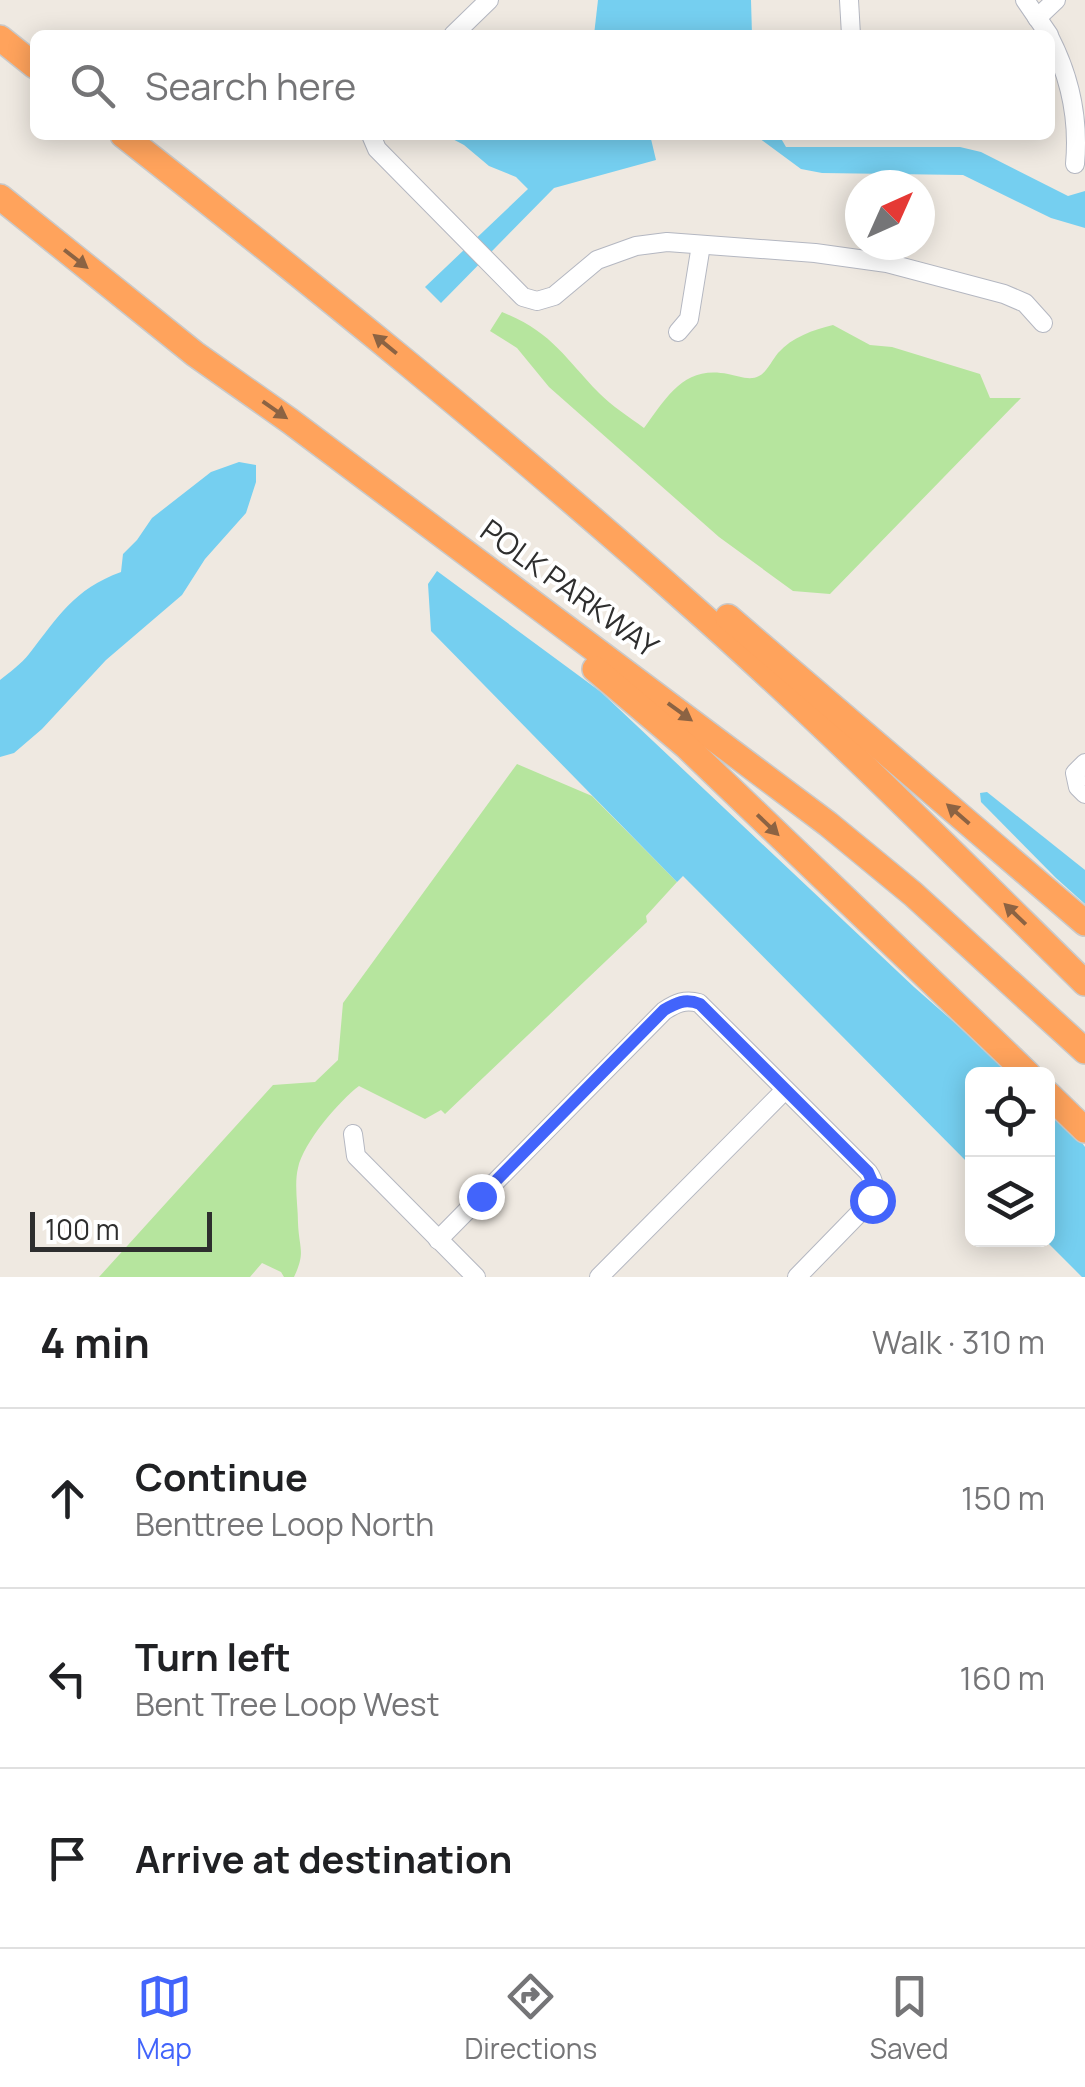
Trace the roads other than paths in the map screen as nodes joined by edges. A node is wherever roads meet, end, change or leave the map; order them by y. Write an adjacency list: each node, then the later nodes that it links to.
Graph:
1 (489, 0): 6 (street)
2 (850, 0): 7 (street)
3 (1025, 0): 5 (street)
4 (1056, 0): 5 (street)
5 (1037, 18): 8 (street)
6 (458, 30)
7 (852, 30)
8 (1045, 30)
9 (0, 38): 11 (highway)
10 (1055, 48): 12 (street)
11 (30, 62)
12 (1078, 93): 15 (street)
13 (128, 140): 20 (highway, POLK PARKWAY, one-way to 13)
14 (374, 140): 17 (street)
15 (1075, 164)
16 (0, 197): 21 (highway, POLK PARKWAY, one-way to 21)
17 (701, 245): 18 (street); 19 (street)
18 (1044, 323)
19 (678, 332)
20 (439, 388): 24 (highway, one-way to 20); 25 (highway, POLK PARKWAY, one-way to 20)
21 (376, 488): 26 (highway, POLK PARKWAY, one-way to 26); 27 (highway, one-way to 27)
22 (1085, 763): 23 (street)
23 (1085, 794)
24 (1085, 923)
25 (1085, 983)
26 (1085, 1051)
27 (1021, 1067)
28 (785, 1090): 32 (street); 34 (street); 35 (street)
29 (1055, 1101): 30 (highway)
30 (1085, 1130)
31 (353, 1134): 32 (street)
32 (438, 1240): 33 (street)
33 (476, 1277)
34 (599, 1277)
35 (796, 1277)

